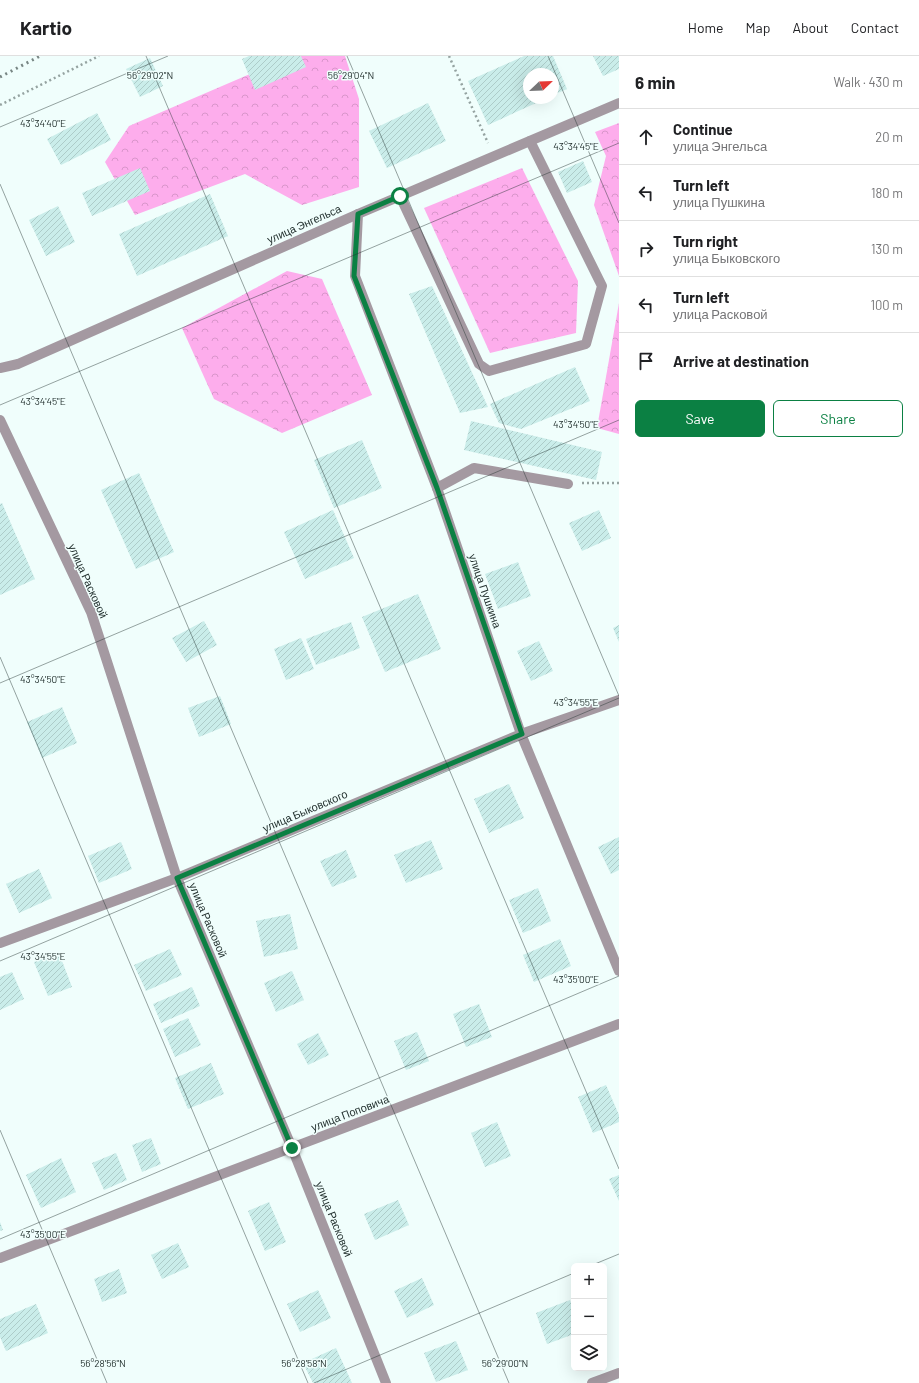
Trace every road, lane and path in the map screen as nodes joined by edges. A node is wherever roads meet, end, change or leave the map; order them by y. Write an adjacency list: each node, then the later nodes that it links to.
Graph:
1 (99, 56): 4 (path)
2 (449, 56): 6 (path)
3 (619, 103): 5 (street, улица Энгельса)
4 (0, 105)
5 (530, 141): 6 (street, улица Энгельса); 7 (street)
6 (494, 156): 7 (street, улица Энгельса)
7 (400, 196): 8 (street, улица Энгельса)
8 (358, 214): 9 (street, улица Энгельса); 13 (street, улица Пушкина)
9 (0, 368)
10 (0, 420): 16 (street, улица Расковой)
11 (619, 483): 12 (path)
12 (568, 484): 13 (street)
13 (437, 488): 15 (street, улица Пушкина)
14 (619, 700): 15 (street, улица Быковского)
15 (522, 734): 16 (street, улица Быковского); 18 (street, улица Пушкина)
16 (177, 878): 17 (street, улица Быковского); 20 (street, улица Расковой)
17 (0, 943)
18 (619, 971)
19 (619, 1024): 20 (street, улица Поповича)
20 (292, 1148): 21 (street, улица Поповича); 23 (street, улица Расковой)
21 (0, 1258)
22 (619, 1373): 24 (street)
23 (386, 1383)
24 (592, 1383)

